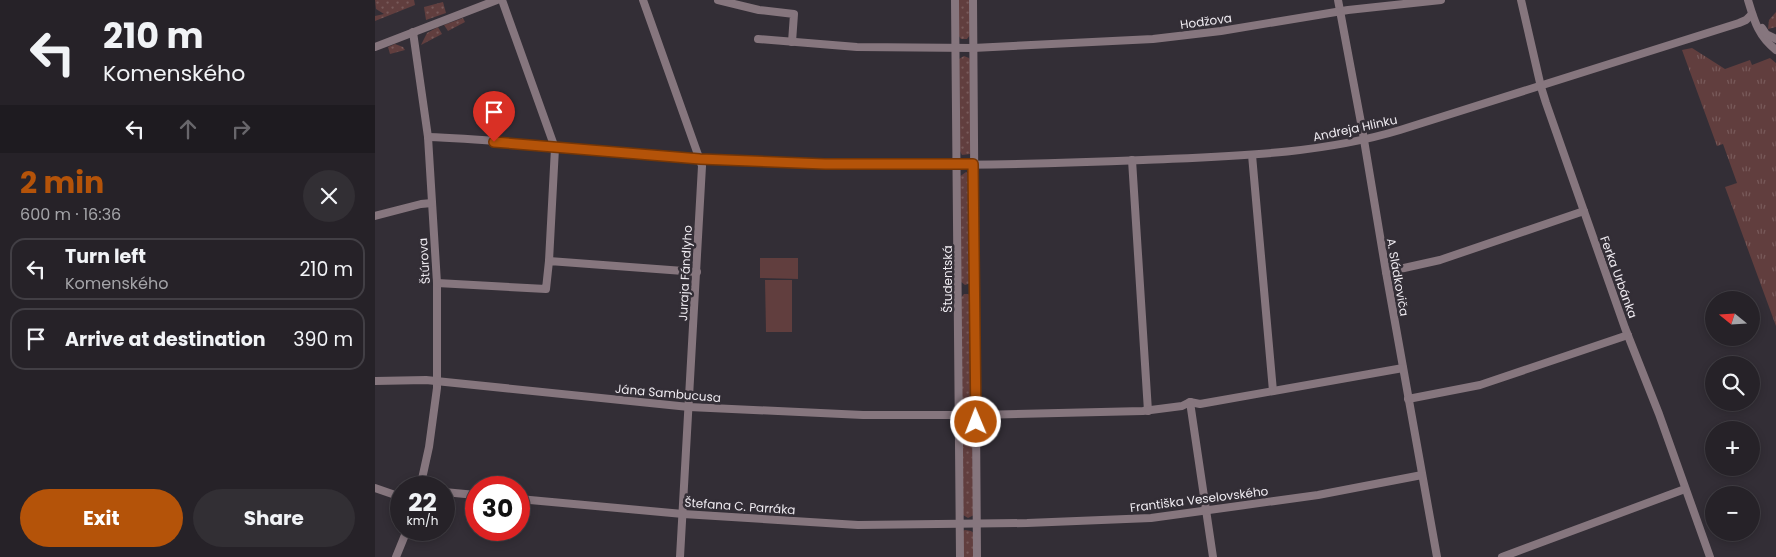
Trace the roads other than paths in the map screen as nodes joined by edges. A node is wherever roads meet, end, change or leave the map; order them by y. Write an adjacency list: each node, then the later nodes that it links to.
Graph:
1 (497, 0): 13 (street)
2 (502, 0): 24 (street)
3 (643, 0): 26 (street, Juraja Fándlyho)
4 (718, 0): 16 (street)
5 (955, 0): 18 (street, Študentská)
6 (973, 0): 19 (street)
7 (1338, 0): 11 (street, A. Sládkoviča)
8 (1441, 0): 11 (street, Hodžova)
9 (1521, 0): 21 (street, Ferka Urbánka)
10 (1748, 0): 12 (street)
11 (1339, 11): 19 (street, Hodžova); 23 (street, A. Sládkoviča)
12 (1752, 14): 15 (street); 20 (street); 21 (street, Andreja Hlinku)
13 (413, 32): 17 (street); 22 (street, Štúrova)
14 (758, 39): 16 (street, Hodžova)
15 (1776, 39)
16 (793, 42): 18 (street, Hodžova)
17 (375, 47)
18 (955, 47): 19 (street, Hodžova); 28 (street, Študentská)
19 (973, 48): 29 (street)
20 (1776, 50)
21 (1541, 87): 23 (street, Andreja Hlinku); 31 (street, Ferka Urbánka)
22 (428, 137): 24 (street, Andreja Hlinku); 30 (street, Štúrova)
23 (1365, 140): 25 (street, Andreja Hlinku); 35 (street, A. Sládkoviča)
24 (555, 148): 26 (street, Andreja Hlinku); 33 (street)
25 (1252, 155): 27 (street, Andreja Hlinku); 41 (street)
26 (700, 159): 28 (street, Andreja Hlinku); 34 (street, Juraja Fándlyho)
27 (1132, 160): 29 (street, Andreja Hlinku); 45 (street)
28 (957, 164): 29 (street, Andreja Hlinku); 47 (street, Študentská)
29 (973, 164): 46 (street)
30 (431, 203): 32 (street); 36 (street, Štúrova)
31 (1584, 211): 35 (street); 37 (street, Ferka Urbánka)
32 (375, 216)
33 (549, 261): 34 (street); 36 (street)
34 (697, 272): 44 (street, Juraja Fándlyho)
35 (1386, 272): 38 (street, A. Sládkoviča)
36 (437, 283): 40 (street, Štúrova)
37 (1628, 335): 42 (street); 51 (street, Ferka Urbánka)
38 (1403, 368): 41 (street, Jána Sambucusa); 42 (street, A. Sládkoviča)
39 (375, 381): 40 (street, Jána Sambucusa)
40 (438, 382): 44 (street, Jána Sambucusa); 49 (street, Štúrova)
41 (1273, 391): 43 (street, Jána Sambucusa)
42 (1408, 399): 48 (street, A. Sládkoviča)
43 (1190, 402): 45 (street, Jána Sambucusa); 54 (street)
44 (689, 407): 47 (street, Jána Sambucusa); 55 (street, Juraja Fándlyho)
45 (1148, 410): 46 (street, Jána Sambucusa)
46 (976, 415): 47 (street, Jána Sambucusa); 57 (street)
47 (959, 416): 56 (street, Študentská)
48 (1422, 475): 54 (street, Františka Veselovského); 64 (street, A. Sládkoviča)
49 (423, 476)
50 (375, 488): 52 (street)
51 (1685, 489): 65 (street); 66 (street, Ferka Urbánka)
52 (390, 493)
53 (530, 500): 55 (street, Štefana C. Parráka)
54 (1207, 512): 57 (street, Františka Veselovského); 63 (street)
55 (683, 514): 56 (street, Štefana C. Parráka); 60 (street, Juraja Fándlyho)
56 (960, 524): 57 (street, Františka Veselovského); 61 (street, Študentská)
57 (976, 524): 62 (street)
58 (403, 541): 59 (street)
59 (397, 557)
60 (680, 557)
61 (960, 557)
62 (977, 557)
63 (1213, 557)
64 (1437, 557)
65 (1502, 557)
66 (1710, 557)

